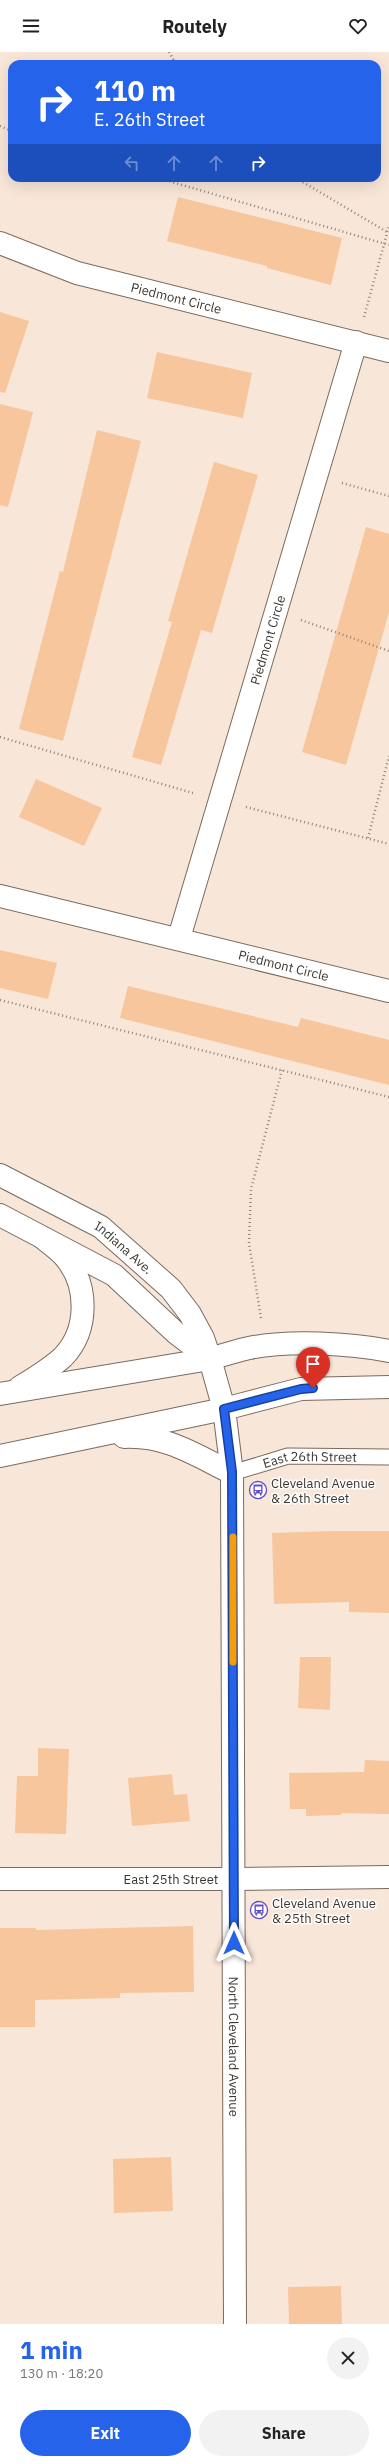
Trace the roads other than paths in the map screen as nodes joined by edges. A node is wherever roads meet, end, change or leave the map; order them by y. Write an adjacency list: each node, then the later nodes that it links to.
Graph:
1 (0, 243): 2 (main road, Piedmont Circle)
2 (356, 342): 3 (main road, Piedmont Circle); 5 (main road, Piedmont Circle)
3 (389, 351)
4 (0, 896): 5 (main road, Piedmont Circle)
5 (179, 938): 6 (main road, Piedmont Circle)
6 (389, 991)
7 (0, 1175): 11 (main road, Indiana Ave.)
8 (0, 1215): 9 (main road, Indiana Ave.)
9 (43, 1238): 11 (main road, Indiana Ave.); 13 (main road)
10 (389, 1351): 11 (main road)
11 (210, 1359): 13 (main road); 14 (main road, Indiana Ave.)
12 (389, 1387): 14 (main road)
13 (4, 1394)
14 (224, 1409): 15 (main road); 18 (main road, North Cleveland Avenue)
15 (80, 1439): 16 (main road); 18 (main road)
16 (0, 1456)
17 (389, 1457): 18 (lane, East 26th Street)
18 (232, 1472): 21 (main road, North Cleveland Avenue)
19 (389, 1877): 21 (main road, East 25th Street)
20 (0, 1879): 21 (main road, East 25th Street)
21 (234, 1879): 22 (main road, North Cleveland Avenue)
22 (235, 2324)

